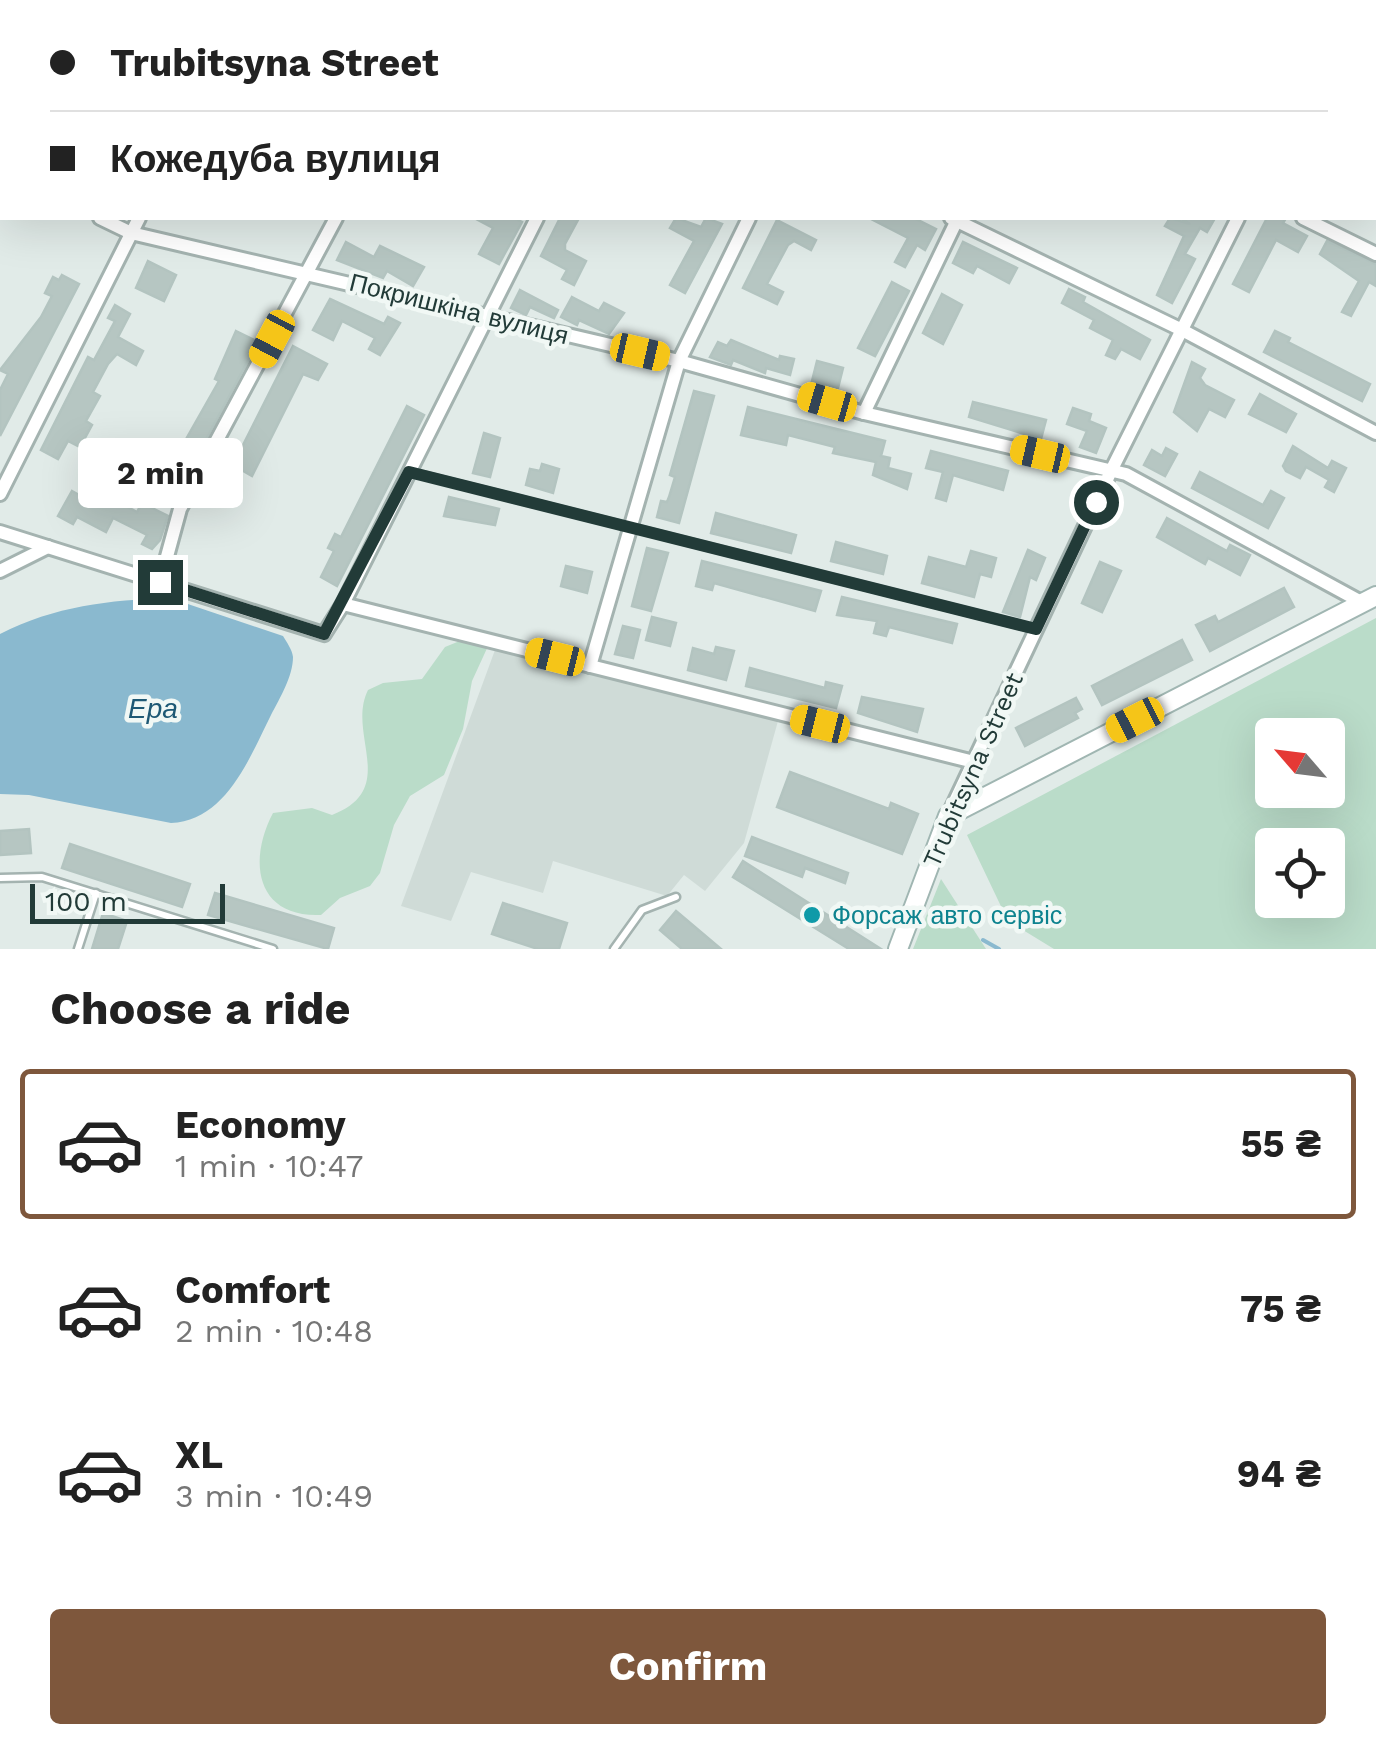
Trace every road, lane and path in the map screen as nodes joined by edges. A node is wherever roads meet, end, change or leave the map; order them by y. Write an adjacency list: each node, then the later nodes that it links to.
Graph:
1 (104, 220): 10 (street, Покришкіна вулиця)
2 (138, 220): 10 (street)
3 (335, 220): 12 (street)
4 (536, 220): 13 (street)
5 (748, 220): 15 (street)
6 (954, 220): 16 (street)
7 (959, 220): 14 (street)
8 (1237, 220): 14 (street, Trubitsyna Street)
9 (1308, 220): 11 (street)
10 (131, 233): 12 (street, Покришкіна вулиця); 20 (street)
11 (1376, 254)
12 (308, 272): 13 (street, Покришкіна вулиця); 25 (street)
13 (486, 317): 15 (street, Покришкіна вулиця); 19 (street)
14 (1182, 330): 17 (street); 18 (street, Trubitsyna Street)
15 (679, 361): 16 (street, Покришкіна вулиця); 21 (street)
16 (864, 413): 18 (street, Покришкіна вулиця)
17 (1376, 433)
18 (1110, 471): 26 (street, Покришкіна вулиця); 28 (street, Trubitsyna Street)
19 (409, 472): 21 (lane); 27 (street)
20 (0, 494)
21 (630, 530): 28 (lane); 29 (street)
22 (0, 532): 23 (street)
23 (48, 547): 24 (street); 25 (street)
24 (0, 571)
25 (160, 582): 27 (street)
26 (1370, 600): 31 (street)
27 (343, 604): 29 (street)
28 (1036, 629): 30 (street, Trubitsyna Street)
29 (590, 666): 30 (street)
30 (974, 762): 31 (street, Trubitsyna Street)
31 (948, 816): 38 (street, Trubitsyna Street)
32 (0, 878): 33 (lane)
33 (96, 893): 35 (lane); 36 (lane)
34 (676, 897): 37 (lane)
35 (78, 949)
36 (273, 949)
37 (614, 949)
38 (898, 949)

